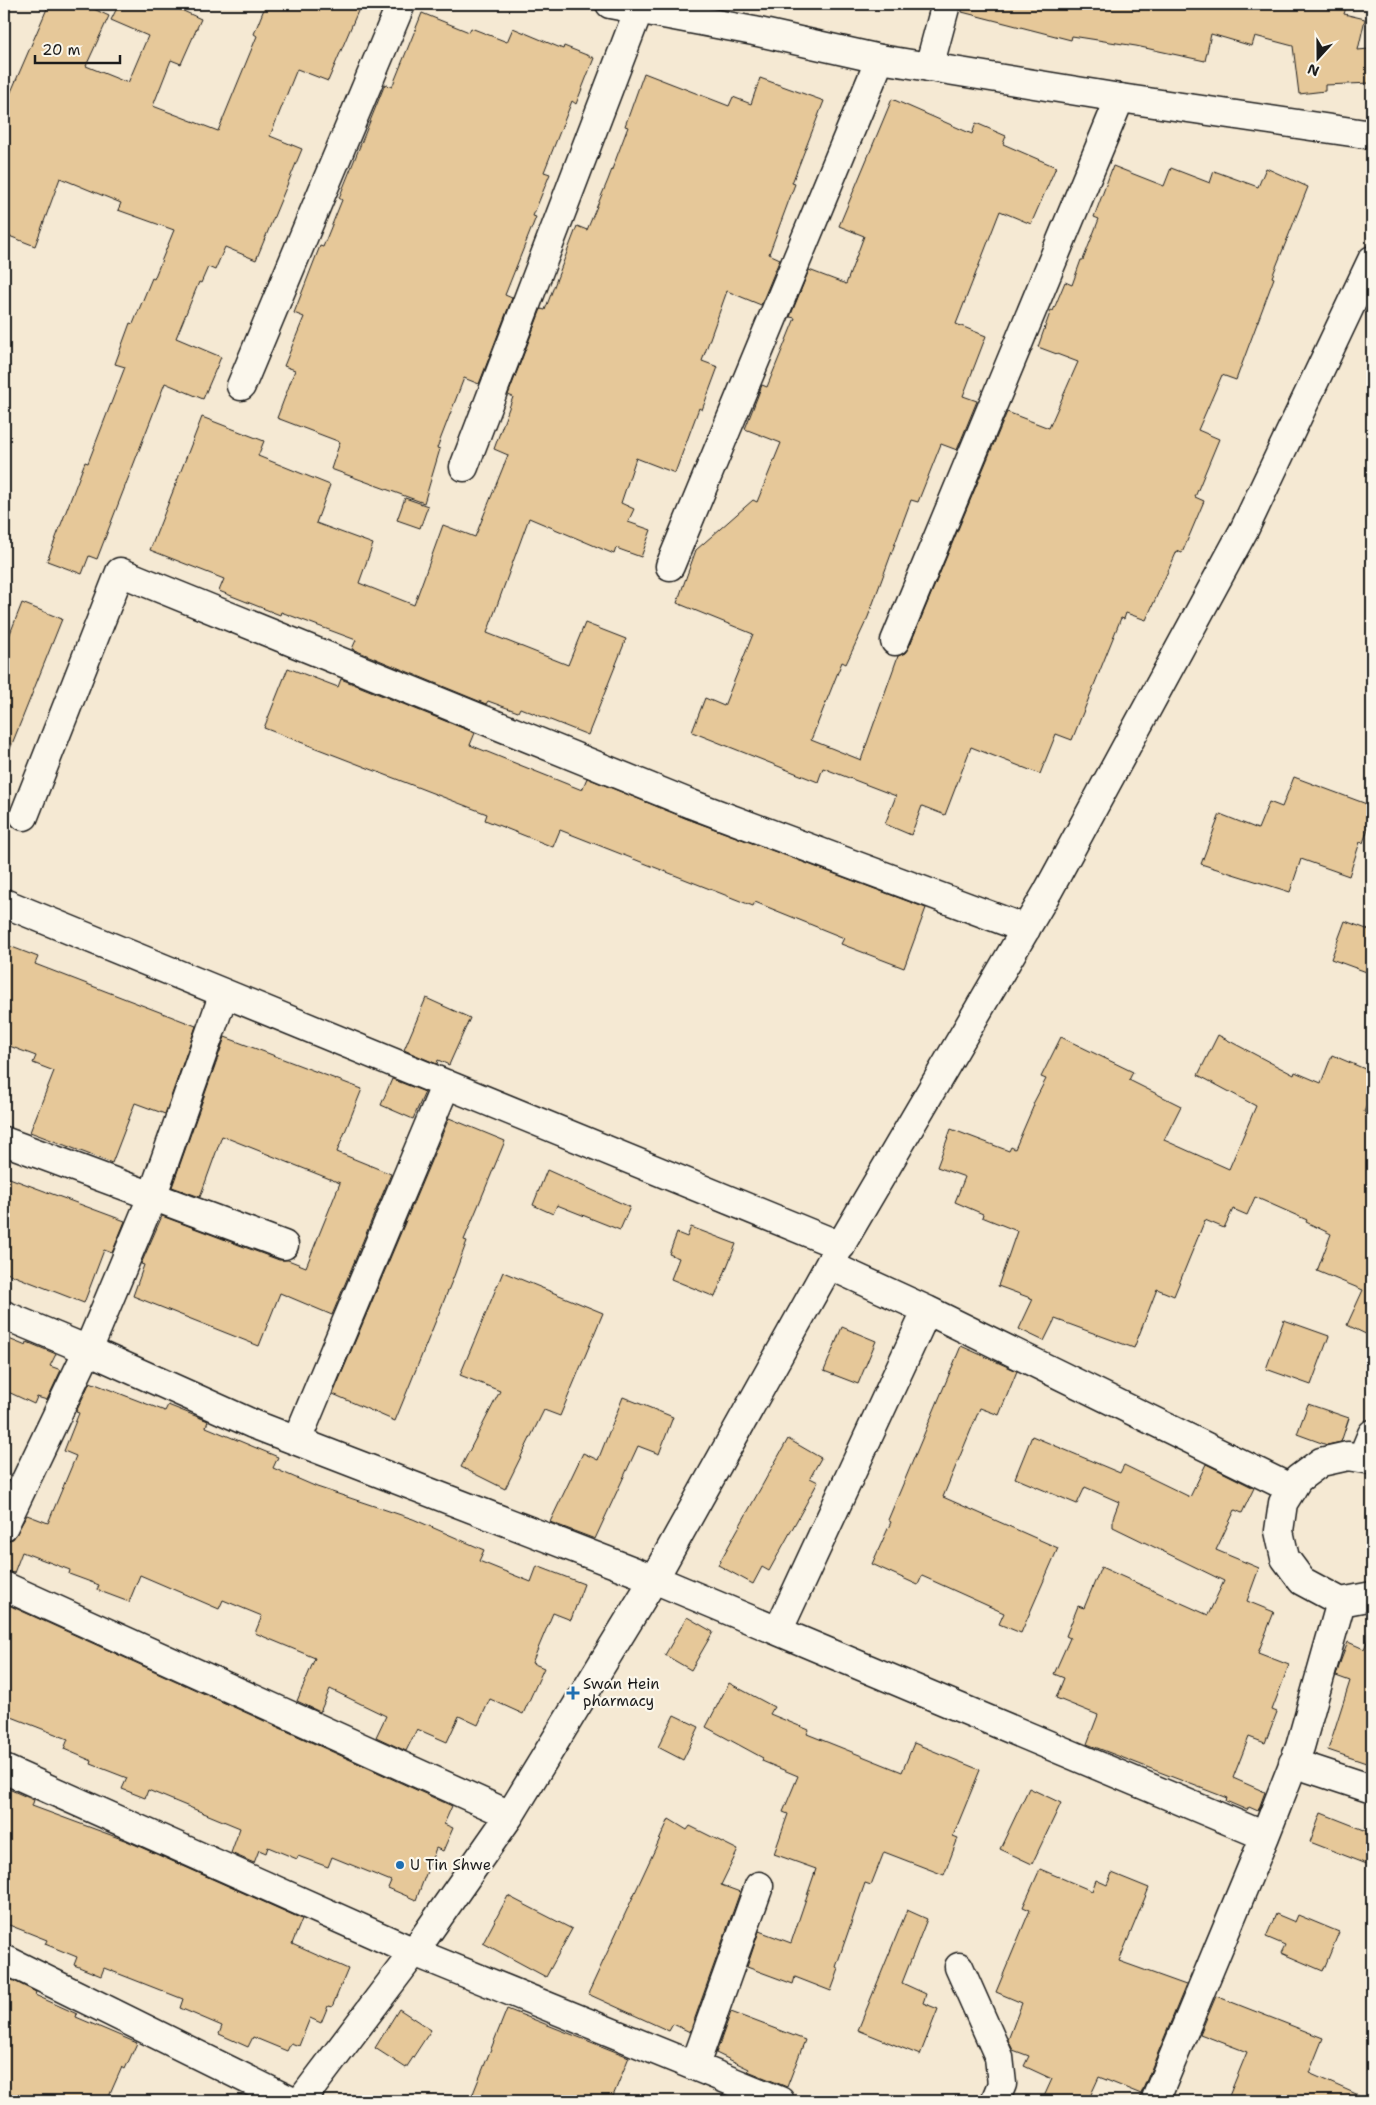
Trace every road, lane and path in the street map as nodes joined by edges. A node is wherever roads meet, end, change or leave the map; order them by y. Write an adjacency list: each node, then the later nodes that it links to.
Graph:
1 (401, 4): 10 (street)
2 (610, 4): 4 (street)
3 (946, 4): 6 (street)
4 (639, 9): 5 (street); 11 (street)
5 (880, 59): 6 (street); 12 (street)
6 (928, 67): 7 (street)
7 (1120, 98): 8 (street); 13 (street)
8 (1372, 136)
9 (1372, 260): 16 (street)
10 (241, 386)
11 (464, 467)
12 (670, 566)
13 (895, 641)
14 (24, 816): 16 (street)
15 (4, 903): 17 (street)
16 (1026, 929): 22 (street)
17 (224, 993): 18 (street); 20 (street)
18 (446, 1084): 22 (street); 26 (street)
19 (4, 1141): 20 (street)
20 (152, 1197): 21 (street); 25 (street)
21 (284, 1245)
22 (835, 1256): 23 (street); 30 (street)
23 (927, 1310): 28 (street); 34 (street)
24 (4, 1315): 25 (street)
25 (88, 1350): 26 (street); 29 (street)
26 (298, 1440): 30 (street)
27 (1369, 1451): 28 (street)
28 (1292, 1489): 33 (street)
29 (4, 1526)
30 (654, 1579): 34 (street); 38 (street)
31 (4, 1586): 38 (street)
32 (1372, 1596): 33 (street)
33 (1341, 1602): 35 (street)
34 (778, 1632): 39 (street)
35 (1294, 1763): 37 (street); 39 (street)
36 (4, 1769): 41 (street)
37 (1372, 1789)
38 (510, 1816): 41 (street)
39 (1266, 1836): 49 (street)
40 (759, 1886): 44 (street)
41 (414, 1952): 44 (street); 46 (street)
42 (4, 1959): 45 (street)
43 (958, 1967): 48 (street)
44 (695, 2065): 47 (street)
45 (291, 2101)
46 (301, 2101)
47 (780, 2101)
48 (995, 2101)
49 (1155, 2101)

